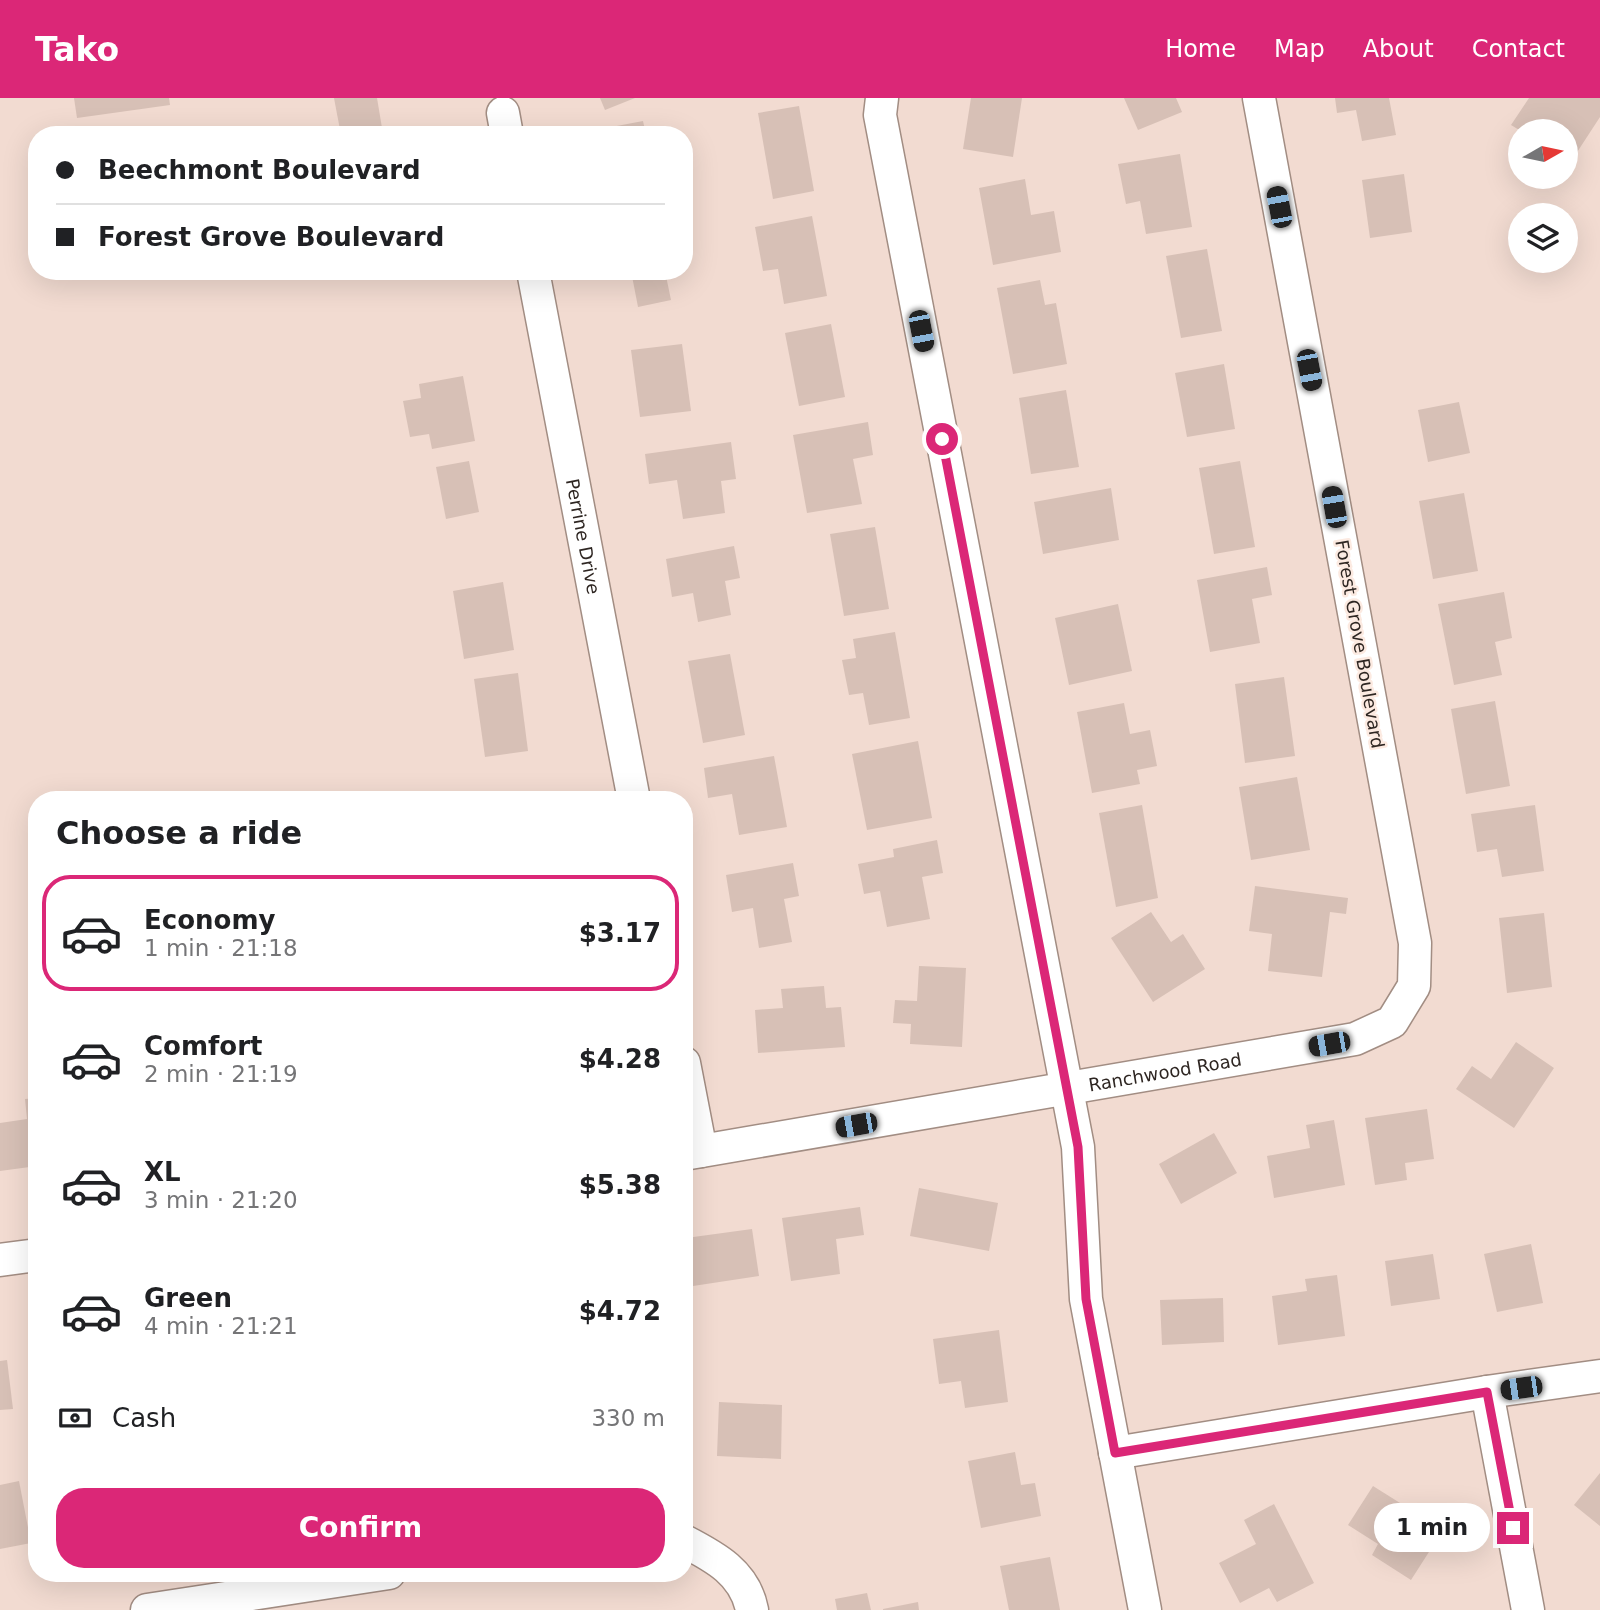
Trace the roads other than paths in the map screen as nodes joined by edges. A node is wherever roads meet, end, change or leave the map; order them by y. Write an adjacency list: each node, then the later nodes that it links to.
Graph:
1 (882, 98): 6 (street)
2 (1259, 98): 5 (street, Forest Grove Boulevard)
3 (535, 280): 4 (street, Perrine Drive)
4 (632, 791)
5 (1355, 1040): 6 (street, Ranchwood Road)
6 (1067, 1088): 7 (street, Ranchwood Road); 12 (street)
7 (693, 1153)
8 (28, 1256): 9 (street)
9 (0, 1261)
10 (1600, 1376): 11 (street)
11 (1487, 1392): 12 (street); 18 (street)
12 (1115, 1453): 17 (street)
13 (693, 1546): 16 (street)
14 (330, 1582): 15 (street)
15 (147, 1610)
16 (752, 1610)
17 (1146, 1610)
18 (1528, 1610)

